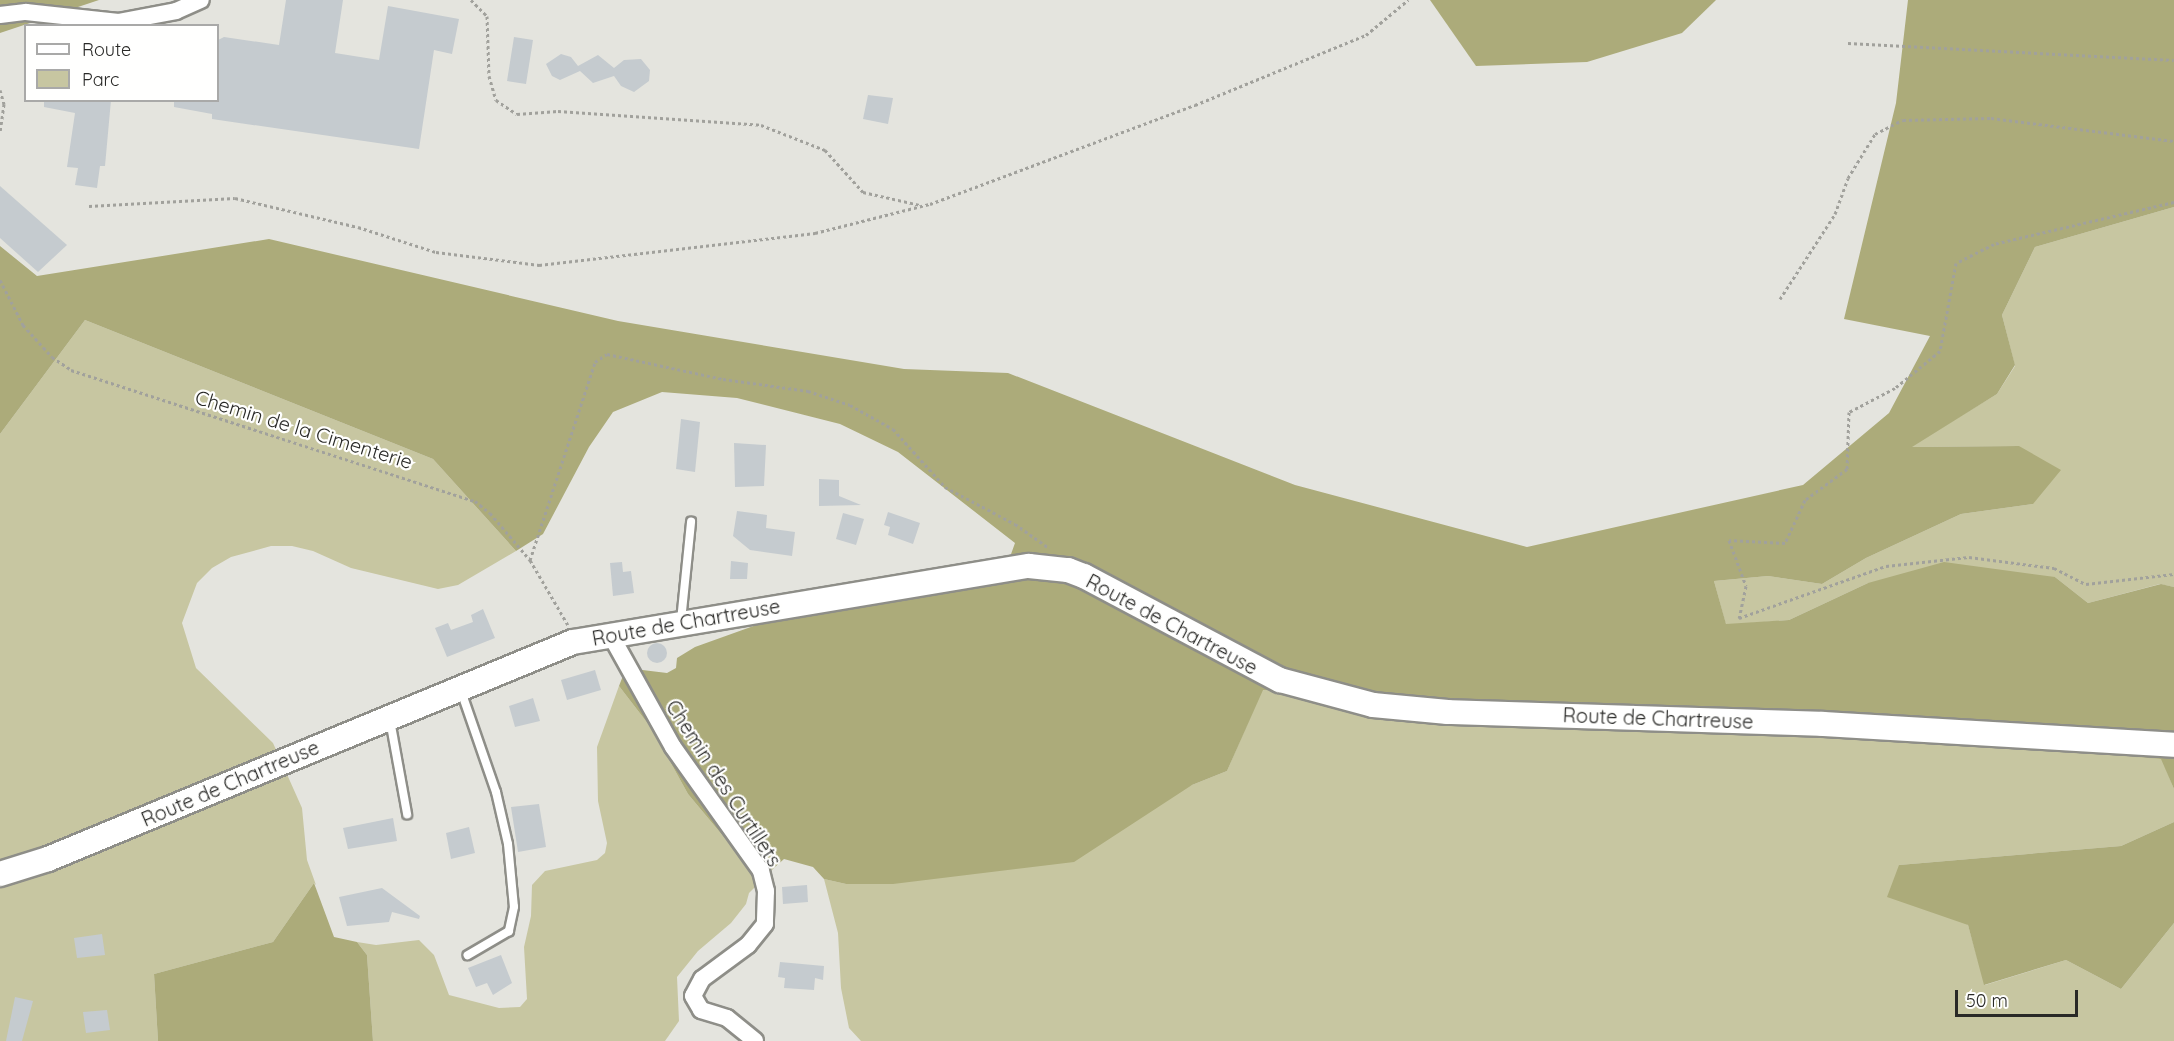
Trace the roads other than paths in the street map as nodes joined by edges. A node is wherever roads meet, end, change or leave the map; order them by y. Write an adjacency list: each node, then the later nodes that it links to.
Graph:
1 (201, 0): 2 (street)
2 (0, 15)
3 (691, 522): 4 (lane)
4 (681, 622): 5 (main road, Route de Chartreuse); 8 (main road, Route de Chartreuse)
5 (610, 634): 6 (main road, Route de Chartreuse); 12 (street, Chemin des Curtillets)
6 (459, 687): 7 (main road, Route de Chartreuse); 11 (lane)
7 (390, 716): 9 (lane); 10 (main road, Route de Chartreuse)
8 (2174, 745)
9 (407, 814)
10 (0, 874)
11 (468, 955)
12 (755, 1041)

